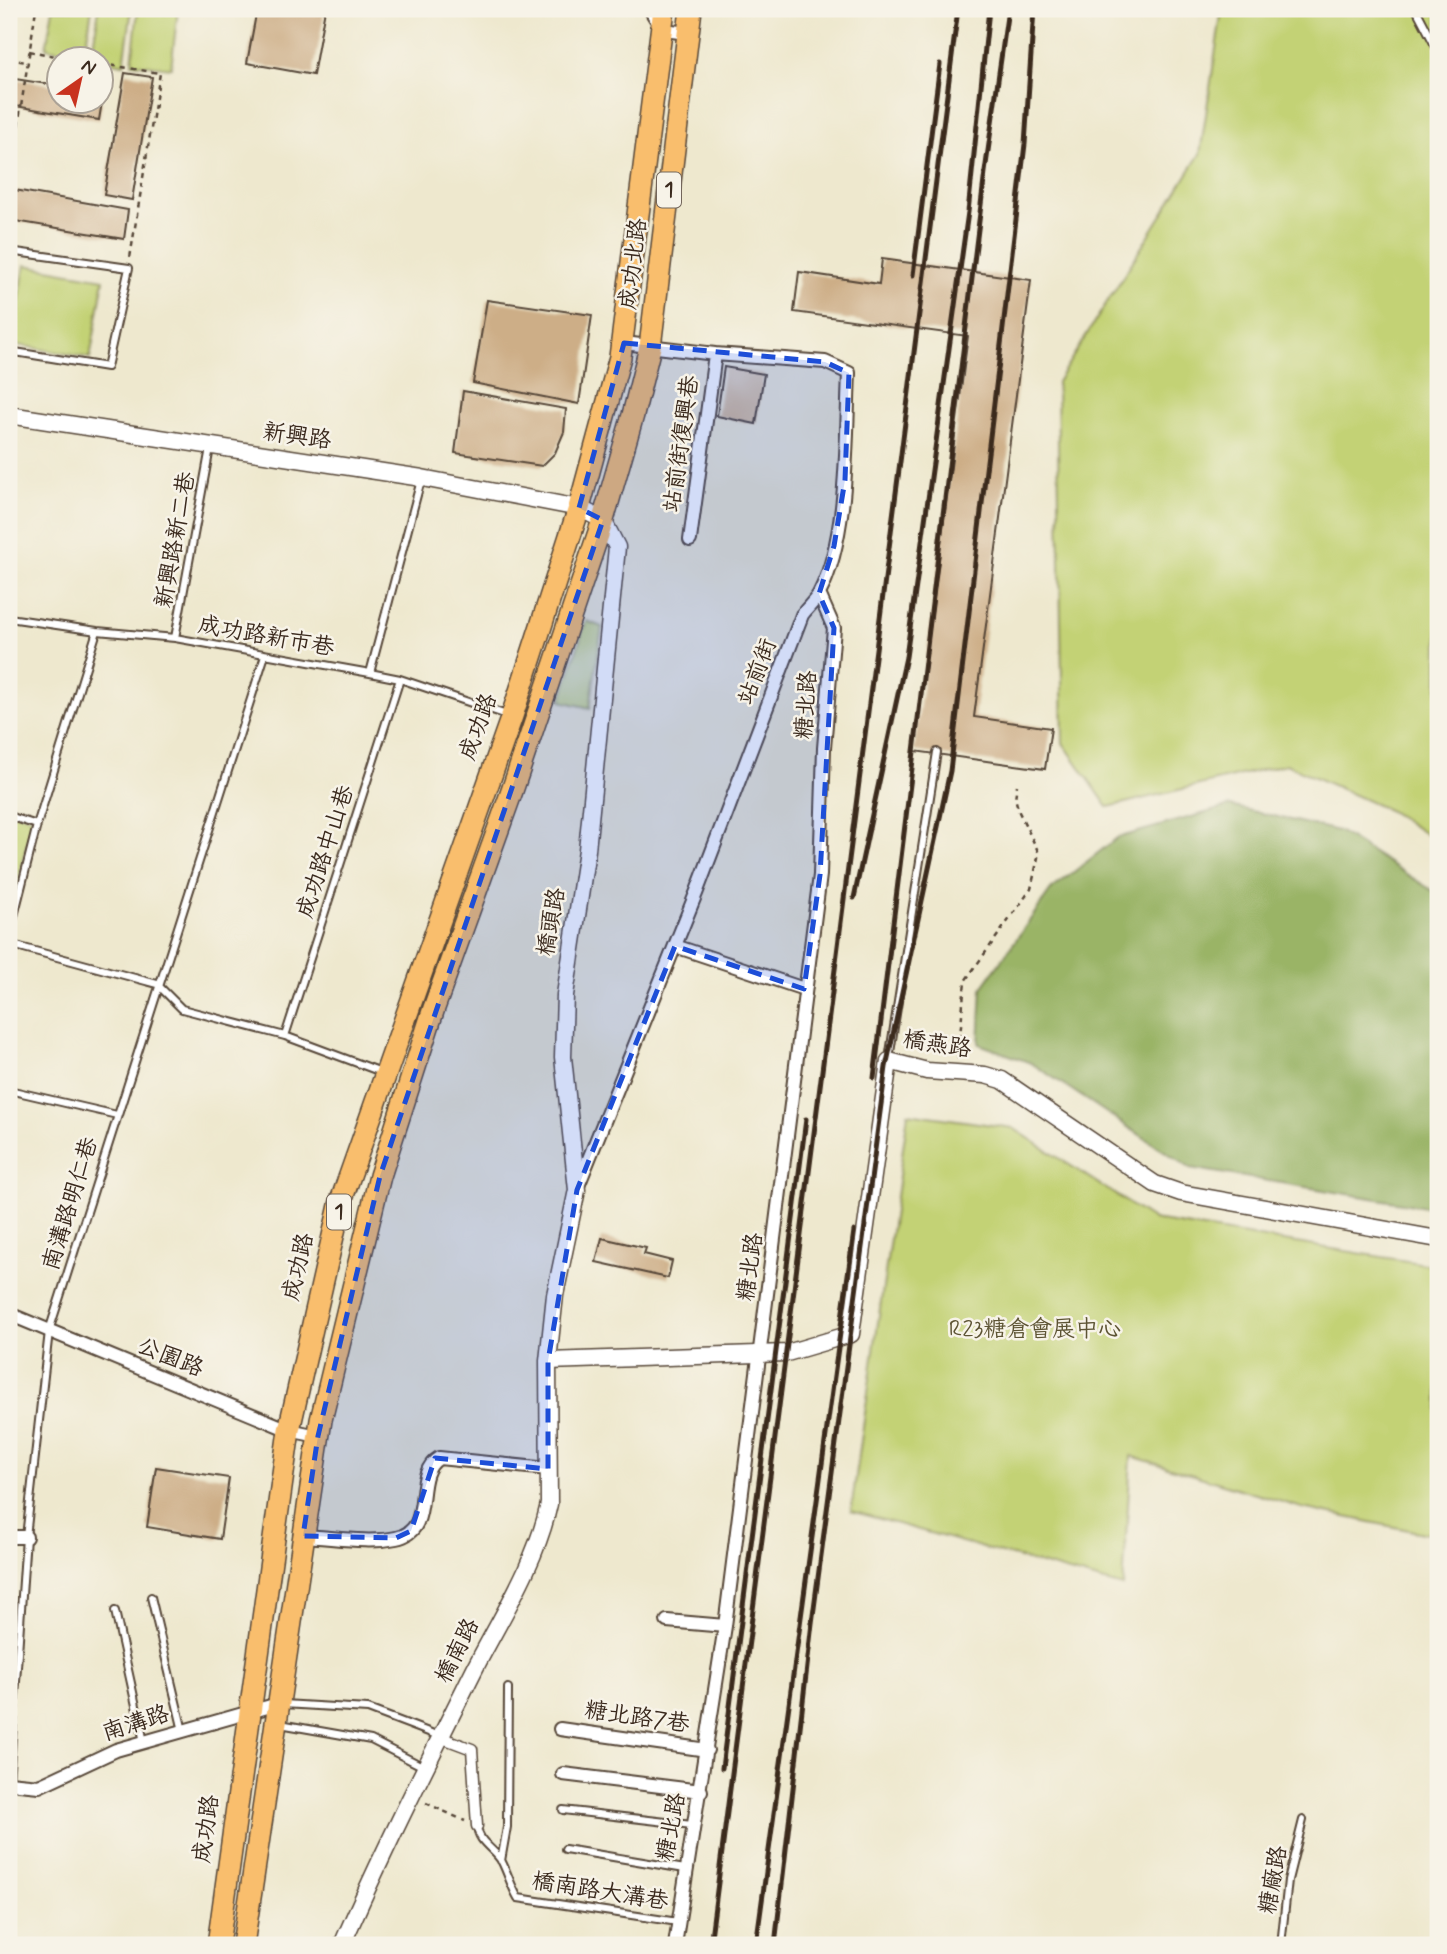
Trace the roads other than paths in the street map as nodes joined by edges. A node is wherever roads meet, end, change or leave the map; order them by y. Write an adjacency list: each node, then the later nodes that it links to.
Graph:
1 (650, 9): 4 (street)
2 (691, 9): 5 (main road, 成功北路 / 1)
3 (1416, 9): 6 (lane)
4 (663, 19): 5 (street); 8 (main road, 成功北路 / 1)
5 (688, 33): 9 (main road, 成功北路 / 1)
6 (1438, 51)
7 (9, 251): 10 (lane)
8 (624, 343): 9 (street, 站前街); 15 (main road, 成功北路 / 1)
9 (650, 347): 11 (street, 站前街); 16 (main road, 成功北路 / 1)
10 (9, 351)
11 (715, 354): 17 (street, 站前街復興巷); 18 (street, 站前街)
12 (9, 415): 13 (street, 新興路)
13 (210, 448): 14 (street, 新興路); 21 (lane, 新興路新二巷)
14 (422, 478): 15 (street, 新興路); 23 (lane)
15 (579, 508): 16 (street); 25 (main road, 成功路 / 1)
16 (603, 520): 39 (street, 橋頭路); 46 (main road, 1)
17 (690, 540)
18 (819, 594): 31 (street, 站前街); 33 (street, 糖北路)
19 (9, 618): 20 (lane, 成功路新市巷)
20 (97, 631): 21 (lane, 成功路新市巷); 28 (lane)
21 (175, 638): 22 (lane, 成功路新市巷)
22 (265, 655): 23 (lane, 成功路新市巷); 32 (lane, 南溝路明仁巷)
23 (370, 673): 24 (lane, 成功路新市巷)
24 (400, 679): 25 (lane, 成功路新市巷); 34 (lane, 成功路中山巷)
25 (512, 716): 36 (main road, 成功路 / 1)
26 (937, 752): 35 (lane)
27 (9, 816): 28 (lane)
28 (37, 825): 29 (lane)
29 (9, 936)
30 (9, 944): 32 (lane)
31 (675, 946): 33 (street); 39 (street, 站前街)
32 (158, 984): 34 (lane); 38 (lane, 南溝路明仁巷)
33 (804, 989): 43 (street, 糖北路)
34 (285, 1036): 36 (lane)
35 (888, 1061): 40 (street, 橋燕路); 43 (street, 橋燕路)
36 (385, 1073): 45 (main road, 成功路 / 1)
37 (9, 1090): 38 (lane)
38 (117, 1115): 42 (lane, 南溝路明仁巷)
39 (577, 1190): 44 (street, 橋頭路)
40 (1438, 1239)
41 (9, 1314): 42 (street, 公園路)
42 (49, 1331): 45 (street, 公園路); 50 (lane, 南溝路明仁巷)
43 (760, 1352): 44 (street, 橋燕路); 54 (street, 糖北路)
44 (548, 1361): 47 (street, 橋南路)
45 (289, 1430): 46 (street, 公園路); 56 (main road, 成功路 / 1)
46 (318, 1436): 48 (main road, 1)
47 (548, 1469): 48 (street); 60 (street, 橋南路)
48 (303, 1536): 57 (main road, 1)
49 (9, 1537): 50 (street)
50 (26, 1537): 65 (lane, 南溝路明仁巷)
51 (151, 1597): 59 (lane)
52 (115, 1611): 61 (lane)
53 (667, 1620): 54 (street)
54 (725, 1626): 62 (street, 糖北路)
55 (508, 1688): 72 (lane)
56 (248, 1712): 57 (street, 南溝路); 59 (street, 南溝路); 75 (main road, 成功路 / 1)
57 (276, 1713): 60 (lane); 63 (lane); 76 (main road, 1)
58 (560, 1729): 62 (street, 糖北路7巷)
59 (183, 1731): 61 (street, 南溝路)
60 (440, 1737): 63 (street, 橋南路); 70 (street)
61 (144, 1742): 65 (street, 南溝路)
62 (707, 1750): 66 (street, 糖北路)
63 (424, 1767): 77 (street, 橋南路)
64 (563, 1774): 66 (street)
65 (9, 1783)
66 (701, 1791): 69 (street, 糖北路)
67 (563, 1810): 69 (lane)
68 (1303, 1820): 79 (lane, 糖廠路)
69 (692, 1825): 73 (street, 糖北路)
70 (477, 1826): 72 (lane, 橋南路大溝巷)
71 (565, 1849): 73 (lane)
72 (501, 1861): 74 (lane, 橋南路大溝巷)
73 (685, 1869): 74 (street, 糖北路)
74 (678, 1922): 78 (street, 糖北路)
75 (218, 1945)
76 (243, 1945)
77 (342, 1945)
78 (675, 1945)
79 (1281, 1945)

